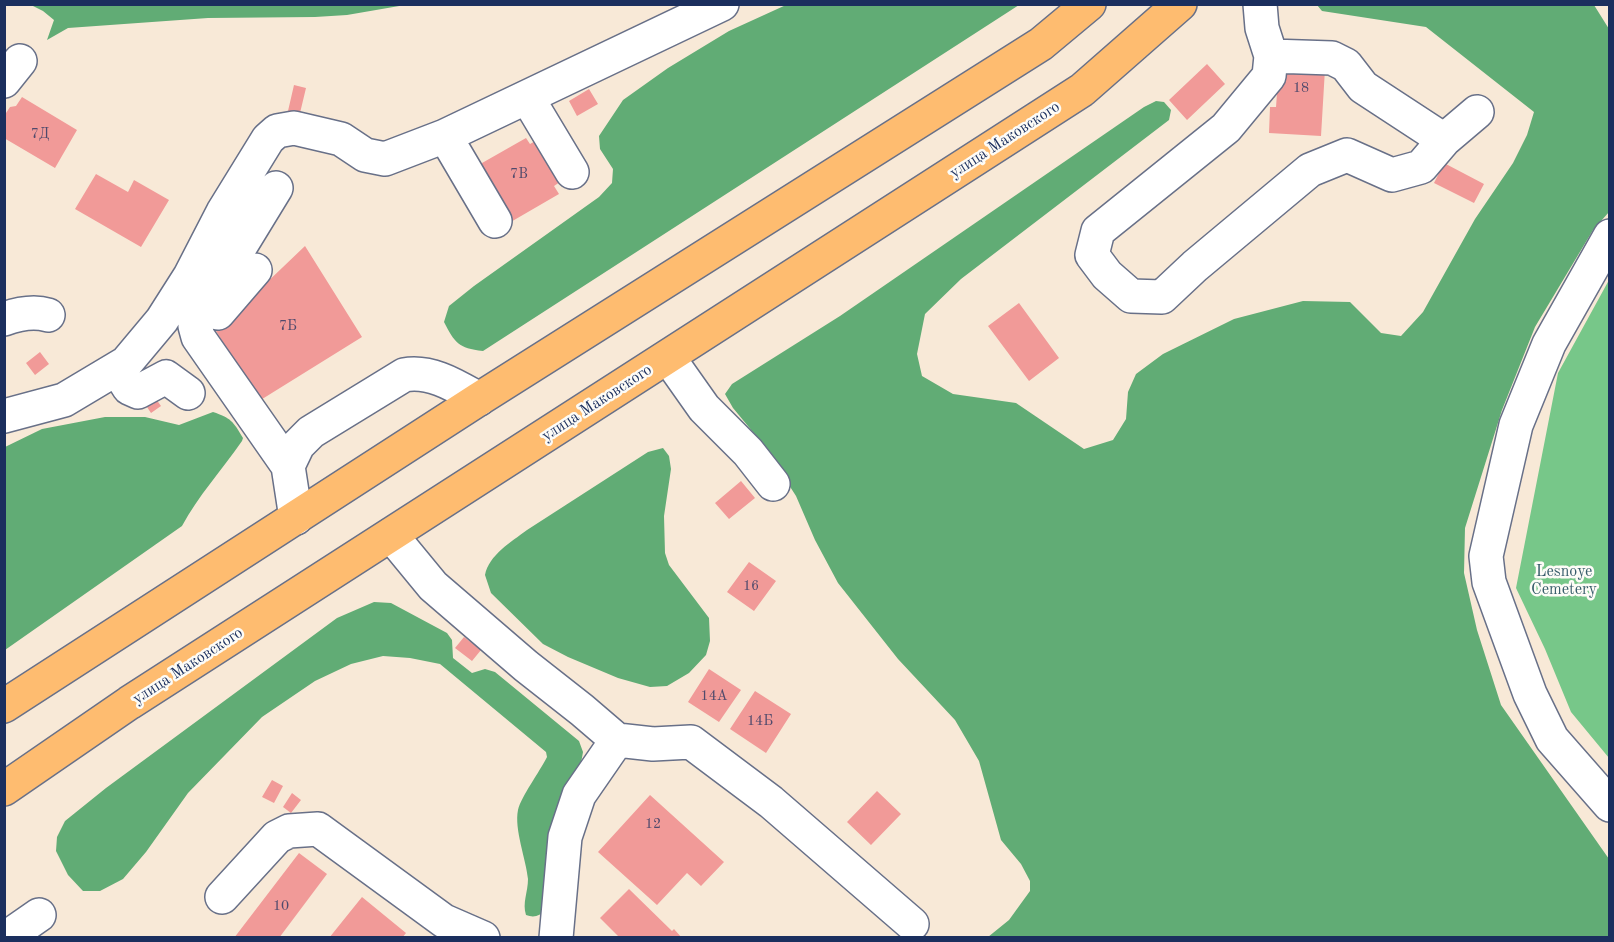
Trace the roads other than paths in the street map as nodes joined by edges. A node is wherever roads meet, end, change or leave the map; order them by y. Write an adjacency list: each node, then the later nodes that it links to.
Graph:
1 (1089, 4): 21 (highway)
2 (1180, 4): 18 (highway, улица Маковского)
3 (1260, 4): 5 (lane)
4 (707, 8): 6 (lane)
5 (1271, 56): 9 (lane); 9 (lane)
6 (527, 97): 8 (lane); 10 (lane)
7 (1477, 112): 9 (lane)
8 (446, 136): 12 (lane); 19 (lane)
9 (1444, 140)
10 (572, 171)
11 (276, 188): 17 (lane)
12 (495, 221)
13 (1610, 236): 30 (lane)
14 (255, 270): 17 (lane)
15 (48, 315): 16 (lane)
16 (4, 319)
17 (198, 337): 23 (lane)
18 (668, 357): 24 (lane); 26 (highway, улица Маковского)
19 (117, 369): 20 (lane); 22 (lane)
20 (188, 393)
21 (479, 399): 23 (lane); 25 (highway)
22 (4, 416)
23 (288, 466): 25 (lane)
24 (773, 484)
25 (296, 518): 27 (highway)
26 (391, 535): 28 (lane); 29 (highway, улица Маковского)
27 (4, 706)
28 (617, 740): 33 (lane); 36 (lane)
29 (4, 789)
30 (1610, 805)
31 (222, 897): 35 (lane)
32 (39, 915): 34 (lane)
33 (912, 924)
34 (6, 938)
35 (483, 938)
36 (556, 938)

